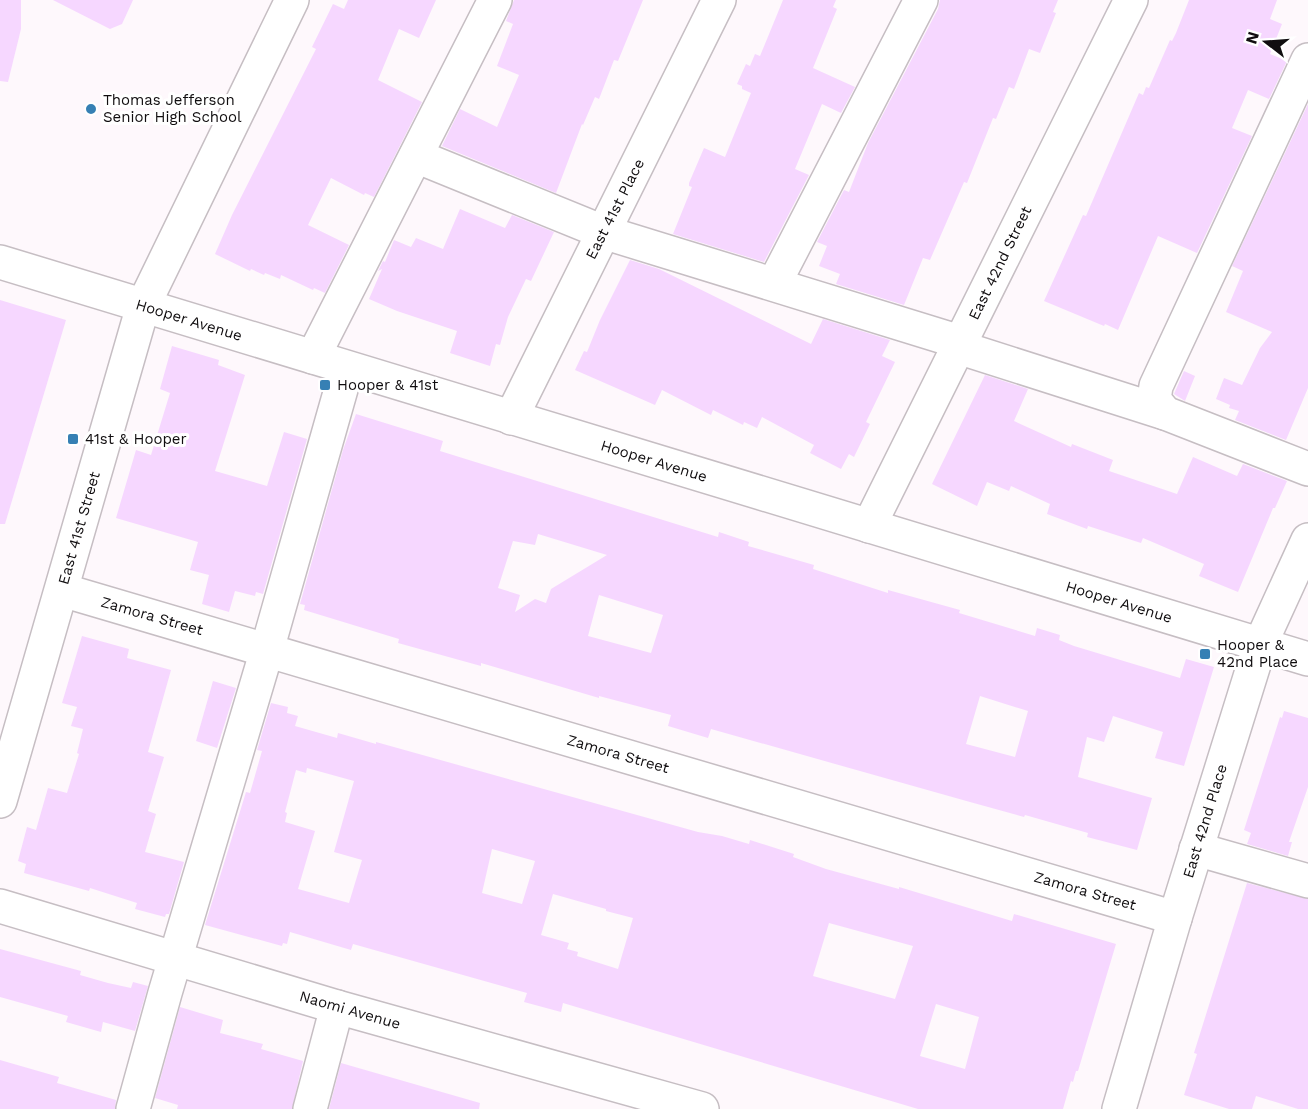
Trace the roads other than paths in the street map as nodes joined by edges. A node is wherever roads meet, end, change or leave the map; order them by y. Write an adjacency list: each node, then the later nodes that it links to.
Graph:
1 (292, 0): 11 (street, East 41st Street)
2 (495, 0): 7 (street)
3 (719, 0): 8 (street, East 41st Place)
4 (921, 0): 10 (street)
5 (1131, 0): 12 (street, East 42nd Street)
6 (1308, 60): 15 (street)
7 (416, 156): 8 (street); 13 (street)
8 (603, 232): 10 (street); 16 (street, East 41st Place)
9 (0, 262): 11 (street, Hooper Avenue)
10 (774, 284): 12 (street)
11 (143, 306): 13 (street, Hooper Avenue); 20 (street, East 41st Street)
12 (959, 344): 15 (street); 18 (street, East 42nd Street)
13 (313, 357): 14 (street, Hooper Avenue)
14 (347, 368): 16 (street, Hooper Avenue); 22 (street)
15 (1165, 413): 17 (street)
16 (511, 417): 18 (street, Hooper Avenue)
17 (1308, 469)
18 (869, 526): 21 (street, Hooper Avenue)
19 (1308, 540): 21 (street, East 42nd Place)
20 (62, 590): 22 (street, Zamora Street); 24 (street, East 41st Street)
21 (1260, 645): 23 (street, Hooper Avenue); 25 (street, East 42nd Place)
22 (267, 650): 28 (street, Zamora Street); 29 (street)
23 (1308, 659)
24 (0, 801)
25 (1196, 849): 26 (street); 28 (street, East 42nd Place)
26 (1308, 881)
27 (0, 906): 29 (street, Naomi Avenue)
28 (1175, 918): 34 (street, East 42nd Place)
29 (175, 959): 30 (street, Naomi Avenue); 31 (street)
30 (337, 1007): 32 (street); 33 (street, Naomi Avenue)
31 (133, 1109)
32 (309, 1109)
33 (702, 1109)
34 (1119, 1109)

